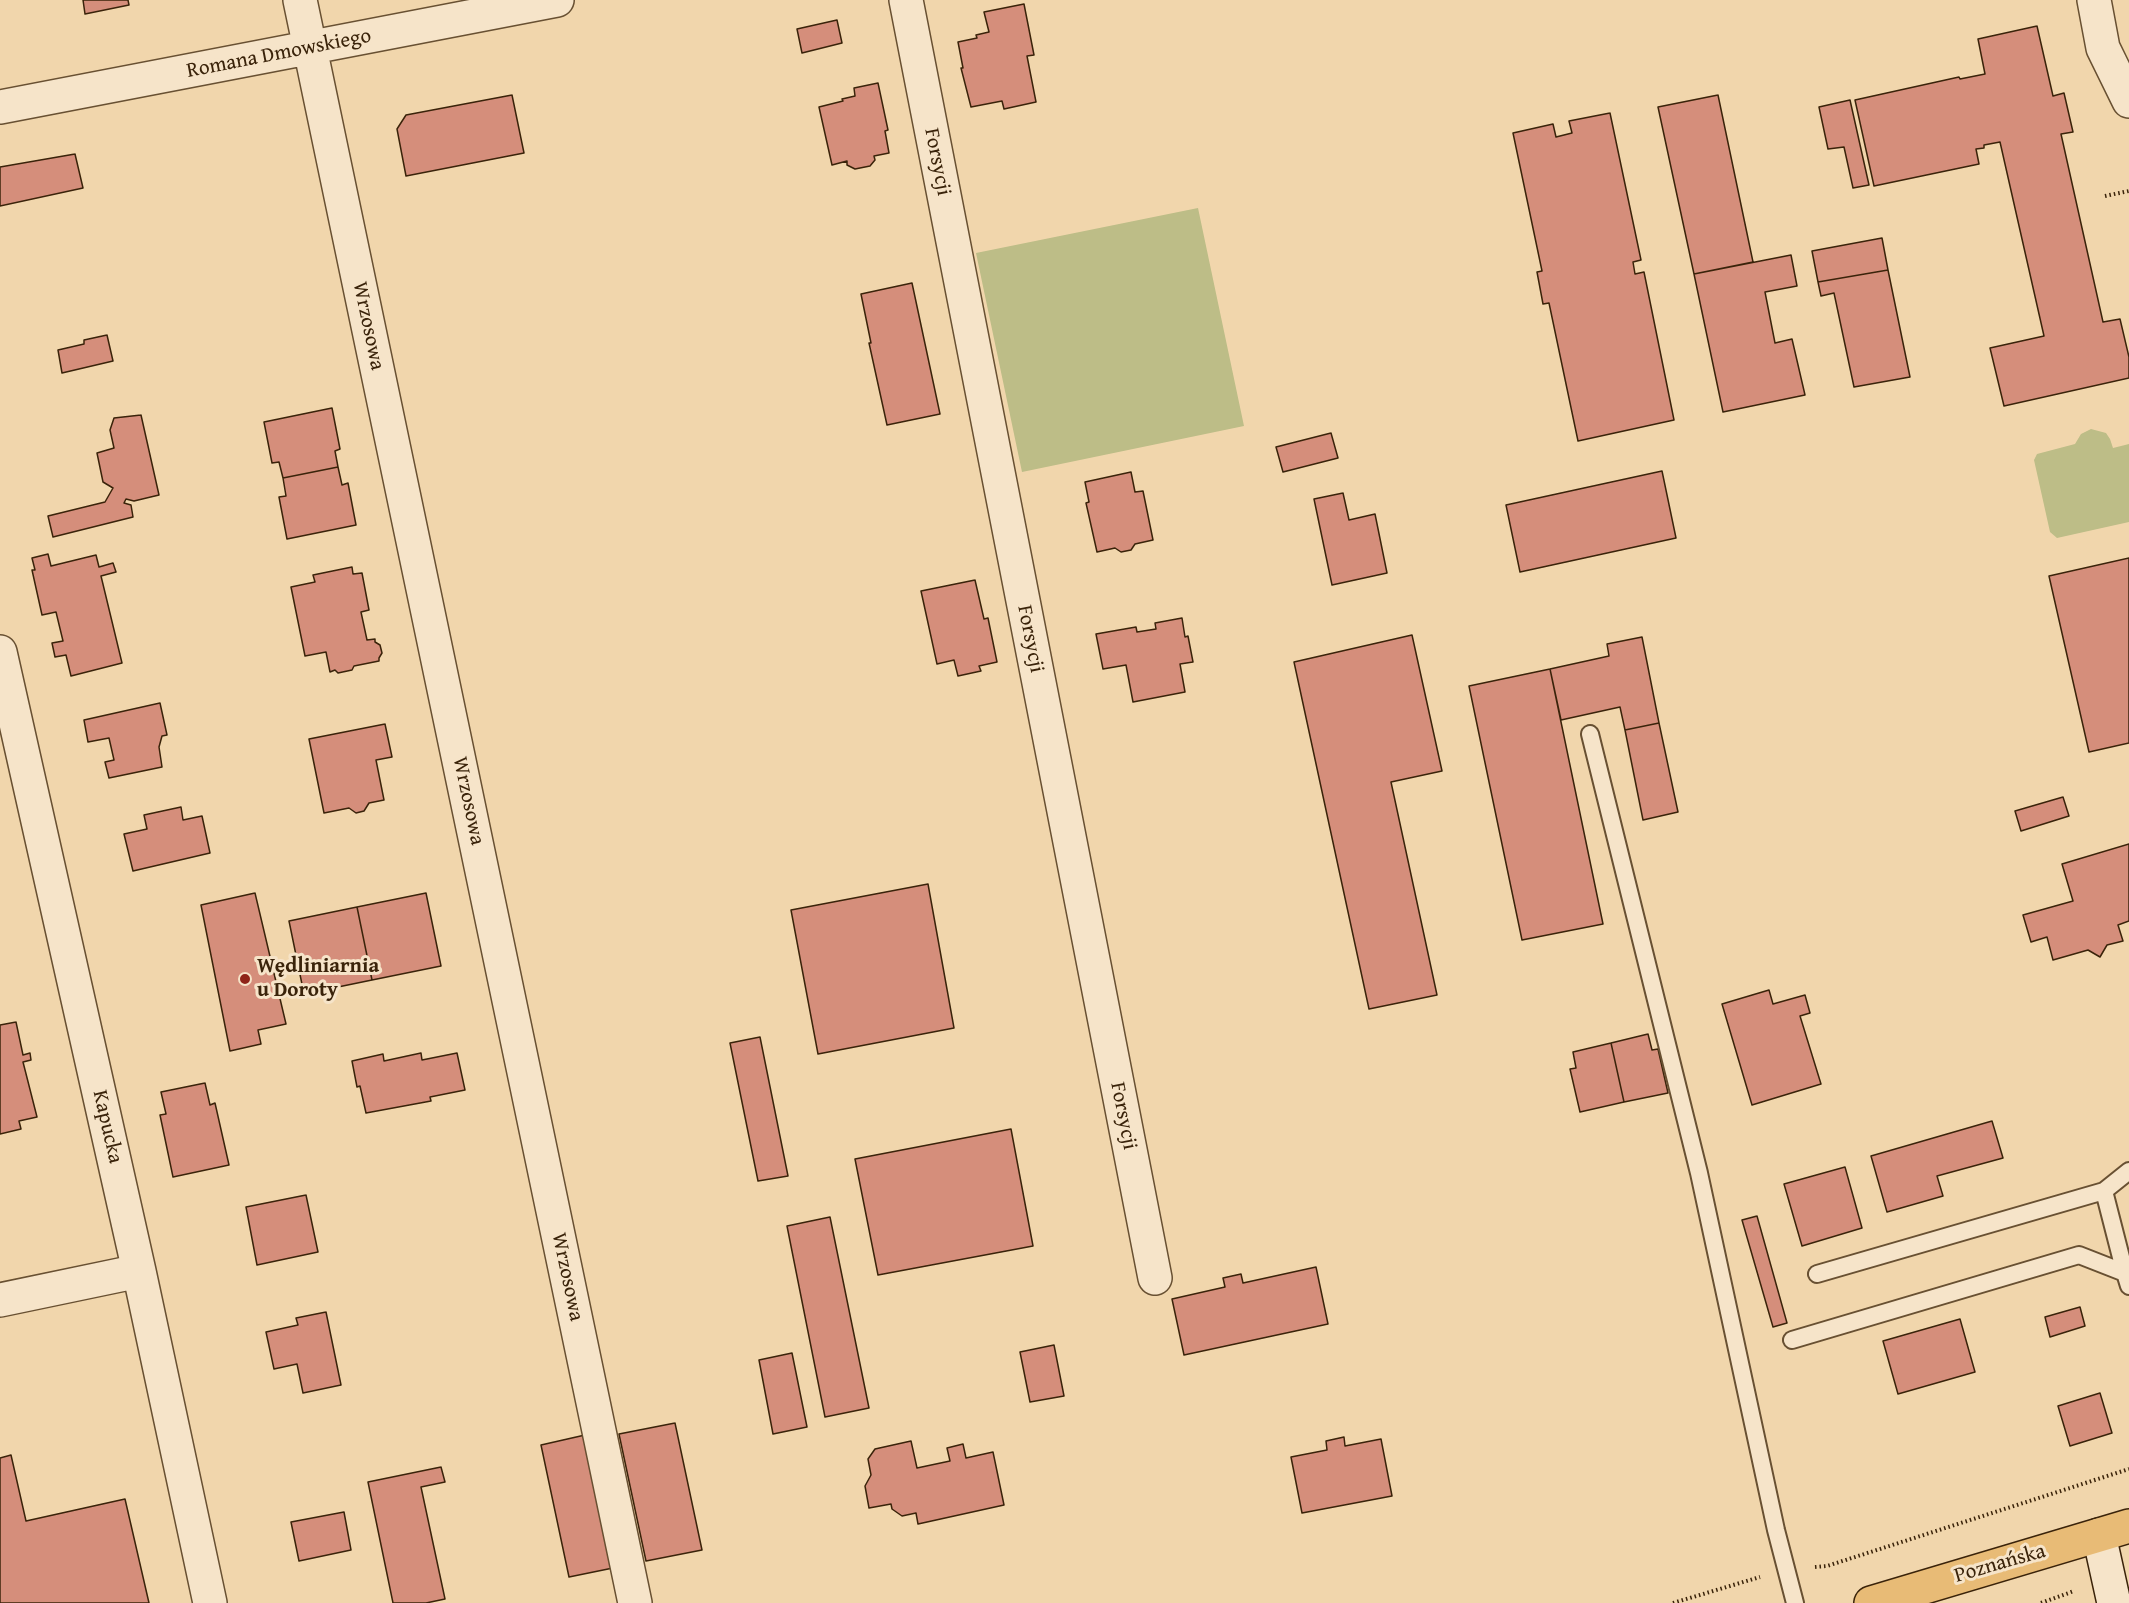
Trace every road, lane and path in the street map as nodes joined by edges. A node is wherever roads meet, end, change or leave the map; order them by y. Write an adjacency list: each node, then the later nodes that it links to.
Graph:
1 (300, 0): 5 (street, Wrzosowa)
2 (557, 0): 5 (street, Romana Dmowskiego)
3 (906, 0): 16 (street, Forsycji)
4 (2094, 0): 6 (street)
5 (310, 48): 7 (street, Romana Dmowskiego); 24 (street, Wrzosowa)
6 (2129, 101)
7 (0, 107)
8 (2129, 191): 9 (path)
9 (2105, 196)
10 (0, 652): 14 (street, Kapucka)
11 (1590, 734): 22 (lane)
12 (2129, 1171): 13 (lane)
13 (2104, 1191): 15 (lane); 17 (lane)
14 (139, 1271): 18 (street); 23 (street, Kapucka)
15 (1817, 1274)
16 (1155, 1278)
17 (2127, 1280): 19 (lane)
18 (0, 1300)
19 (1792, 1340)
20 (2129, 1469): 22 (path)
21 (2114, 1530): 27 (main road, Poznańska); 28 (street)
22 (1788, 1570): 25 (path); 26 (lane)
23 (210, 1603)
24 (634, 1603)
25 (1673, 1603)
26 (1795, 1603)
27 (1870, 1603)
28 (2114, 1603)

